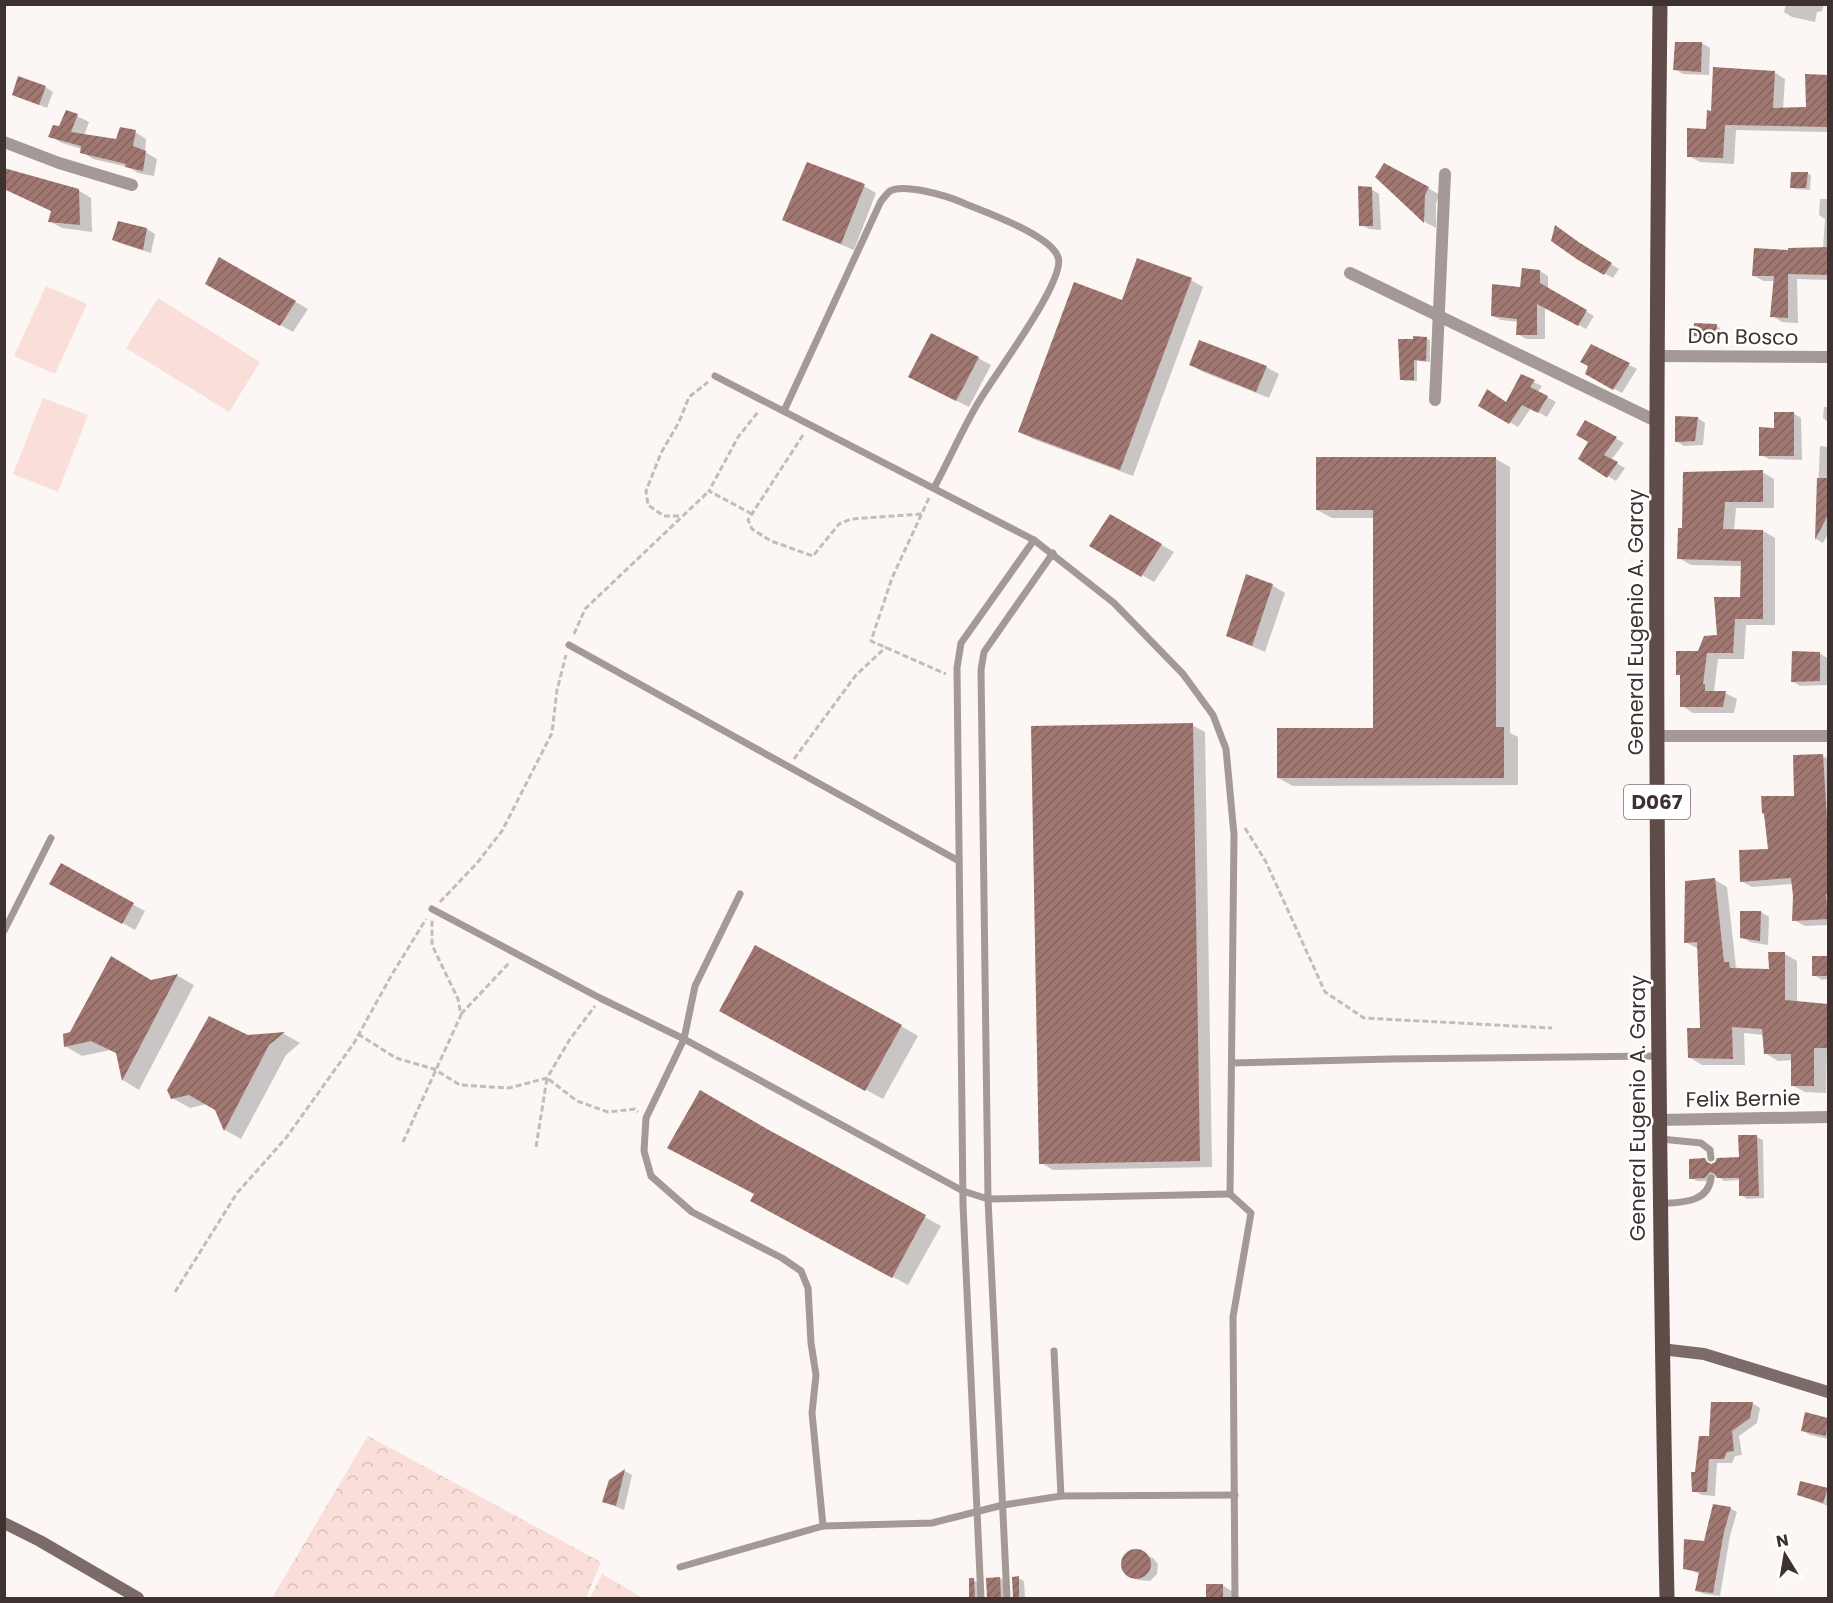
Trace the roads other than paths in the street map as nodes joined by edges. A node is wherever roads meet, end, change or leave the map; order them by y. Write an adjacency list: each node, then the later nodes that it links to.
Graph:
1 (1660, 4): 7 (main road, General Eugenio A. Garay / D067)
2 (4, 142): 4 (street)
3 (1445, 174): 6 (street)
4 (132, 185)
5 (1350, 273): 6 (street)
6 (1440, 316): 10 (street); 12 (street)
7 (1656, 356): 8 (street, Don Bosco); 12 (main road, General Eugenio A. Garay / D067)
8 (1828, 357)
9 (715, 376): 11 (lane)
10 (1436, 400)
11 (784, 411): 13 (lane); 13 (lane)
12 (1656, 421): 17 (main road, General Eugenio A. Garay / D067)
13 (934, 488): 14 (lane)
14 (1034, 540): 15 (lane); 20 (lane)
15 (1053, 553): 26 (lane); 34 (lane)
16 (569, 645): 20 (lane)
17 (1657, 736): 18 (street); 25 (main road, General Eugenio A. Garay / D067)
18 (1828, 736)
19 (51, 838): 23 (lane)
20 (959, 861): 32 (lane)
21 (740, 894): 24 (lane)
22 (432, 909): 24 (lane)
23 (4, 931)
24 (684, 1039): 32 (lane); 44 (lane)
25 (1658, 1056): 26 (lane); 28 (main road, General Eugenio A. Garay / D067)
26 (1232, 1064): 33 (lane)
27 (1828, 1117): 28 (street, Felix Bernie)
28 (1658, 1120): 29 (main road, General Eugenio A. Garay / D067)
29 (1658, 1138): 30 (lane); 35 (main road, General Eugenio A. Garay / D067)
30 (1711, 1158)
31 (1711, 1178): 35 (lane)
32 (963, 1191): 34 (lane); 42 (lane)
33 (1230, 1194): 34 (lane); 39 (lane)
34 (988, 1199): 41 (lane)
35 (1659, 1204): 36 (main road, General Eugenio A. Garay / D067)
36 (1662, 1349): 38 (main road); 50 (main road, General Eugenio A. Garay / D067)
37 (1054, 1351): 40 (lane)
38 (1828, 1392)
39 (1235, 1495): 40 (lane); 49 (lane)
40 (1061, 1496): 41 (lane)
41 (1003, 1505): 42 (lane); 48 (lane)
42 (978, 1512): 44 (lane); 47 (lane)
43 (4, 1523): 46 (main road)
44 (823, 1526): 45 (lane)
45 (680, 1567)
46 (138, 1599)
47 (981, 1599)
48 (1007, 1599)
49 (1235, 1599)
50 (1666, 1599)

